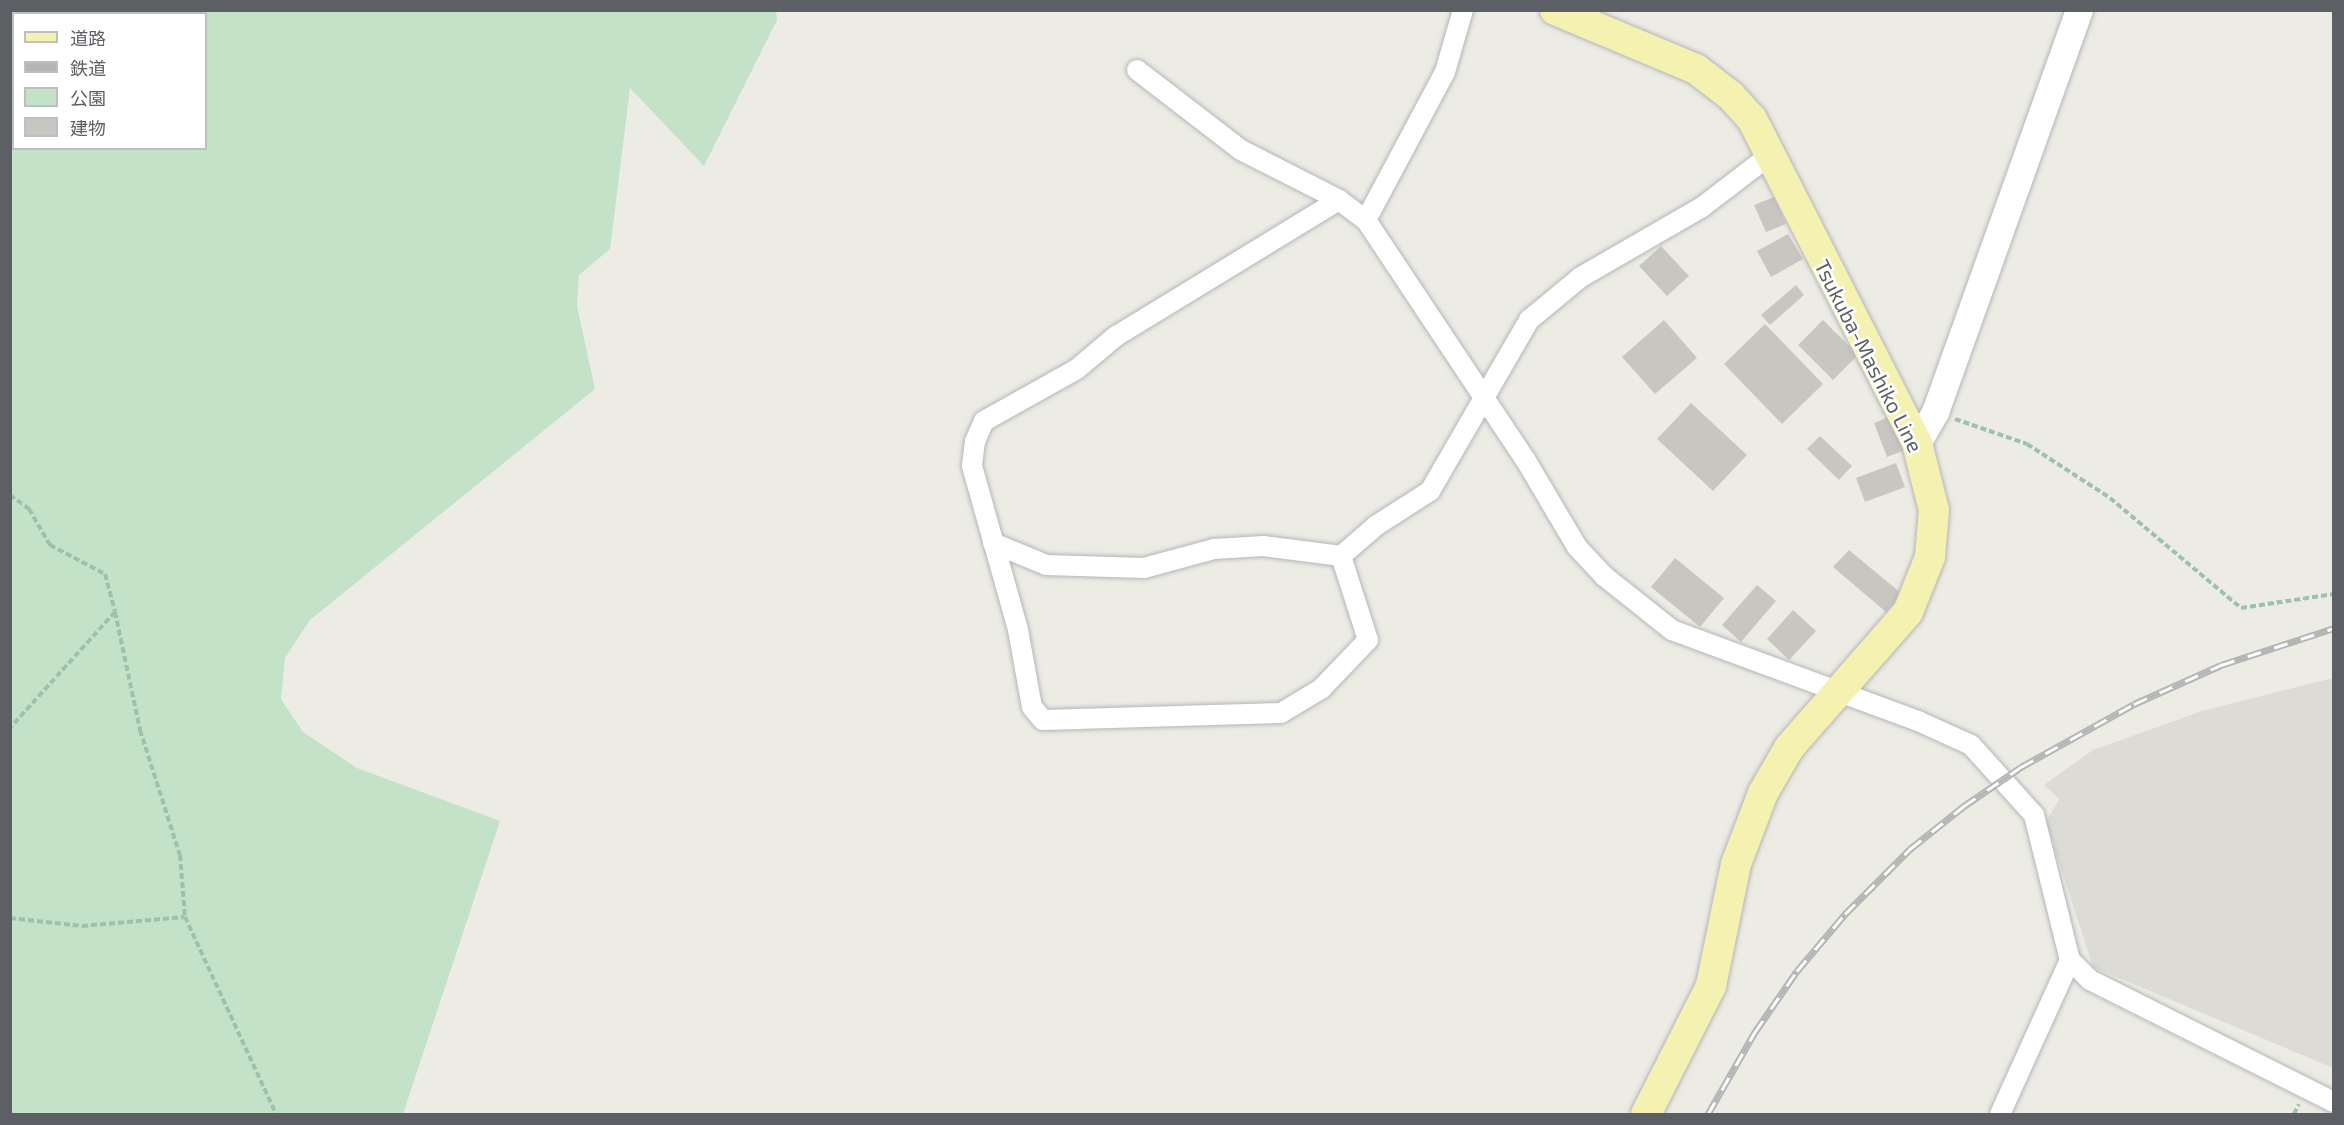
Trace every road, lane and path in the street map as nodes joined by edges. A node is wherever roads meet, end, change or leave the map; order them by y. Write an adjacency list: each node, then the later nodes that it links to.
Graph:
1 (1463, 10): 7 (street)
2 (1555, 10): 5 (main road, Tsukuba-Mashiko Line)
3 (2079, 10): 9 (street)
4 (1137, 70): 6 (street)
5 (1770, 155): 8 (street); 10 (main road, Tsukuba-Mashiko Line)
6 (1339, 200): 7 (street); 12 (street)
7 (1366, 220): 8 (street)
8 (1485, 400): 13 (street); 16 (street)
9 (1935, 412): 10 (street); 14 (path)
10 (1917, 443): 16 (main road, Tsukuba-Mashiko Line)
11 (10, 495): 15 (path)
12 (993, 543): 13 (street); 13 (street)
13 (1341, 556)
14 (2334, 594)
15 (115, 612): 17 (path); 18 (path)
16 (1836, 690): 20 (street); 23 (main road, Tsukuba-Mashiko Line)
17 (10, 728)
18 (185, 917): 19 (path); 22 (path)
19 (10, 918)
20 (2070, 960): 21 (street); 24 (street)
21 (2334, 1102)
22 (276, 1114)
23 (1646, 1114)
24 (2000, 1114)

